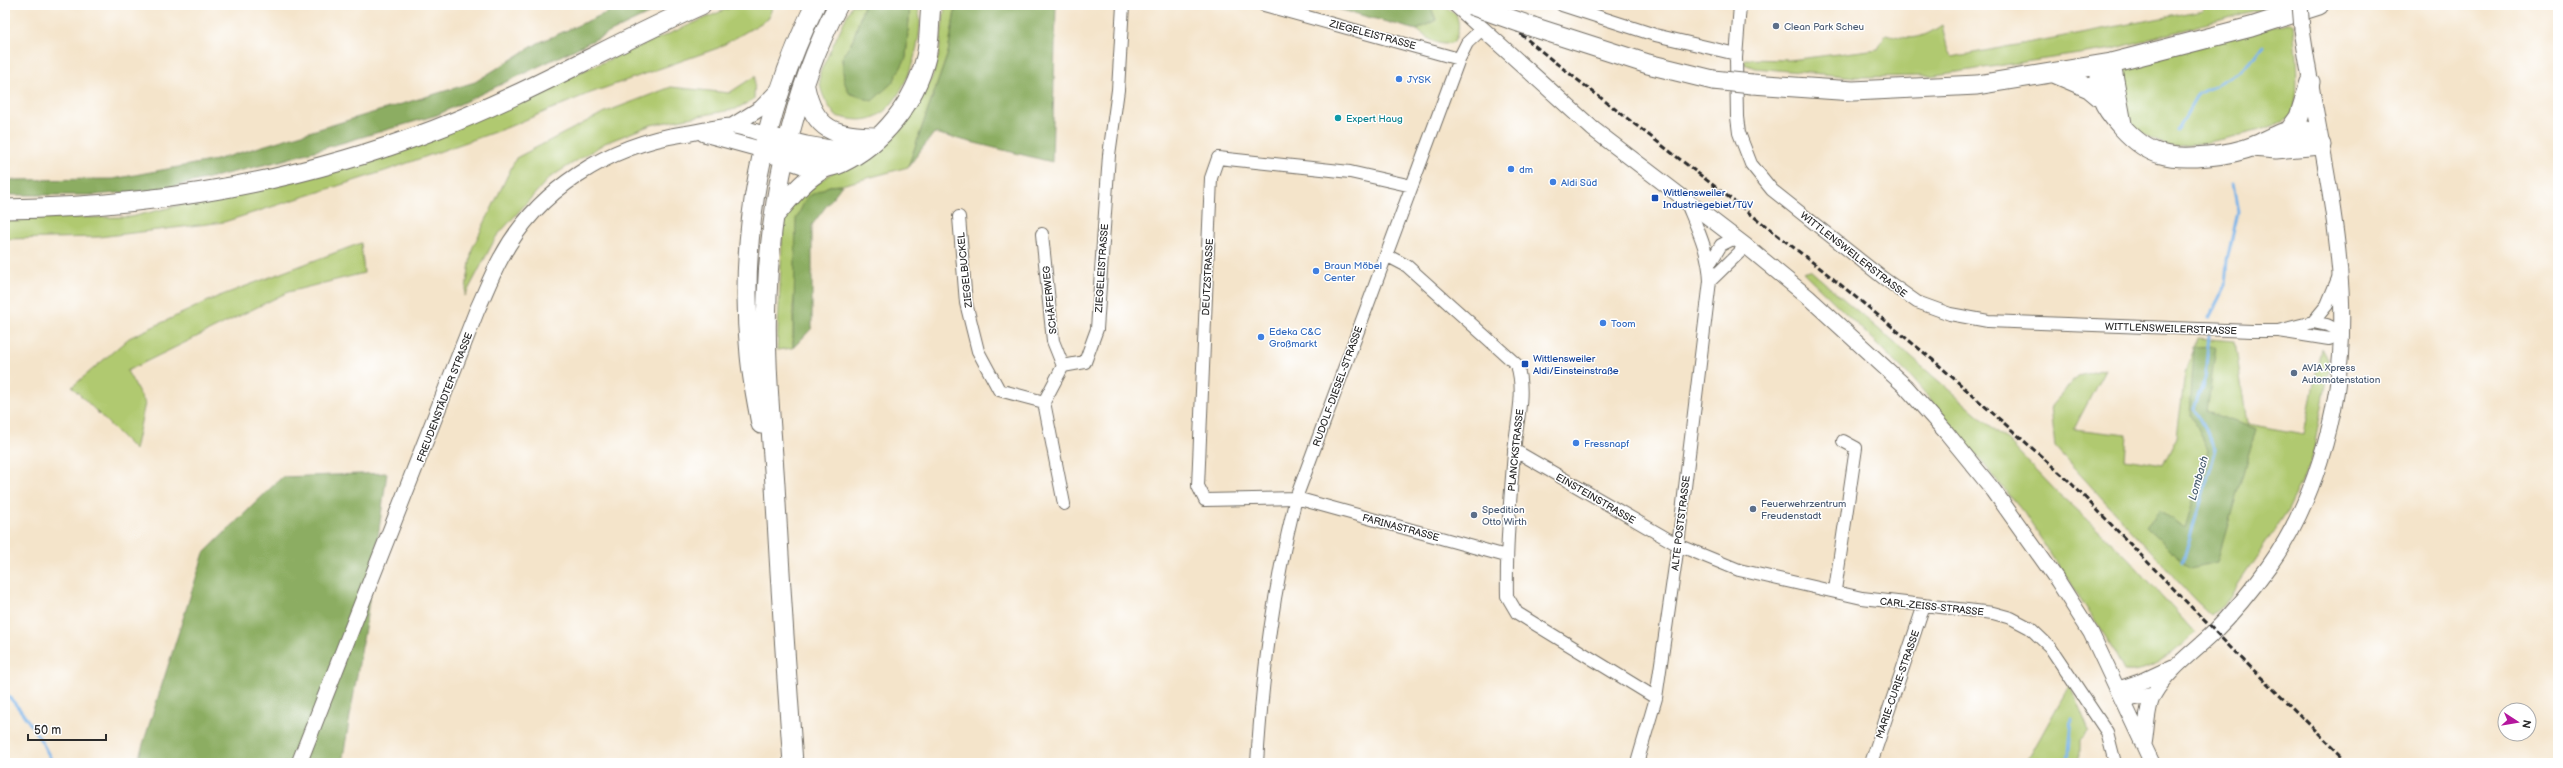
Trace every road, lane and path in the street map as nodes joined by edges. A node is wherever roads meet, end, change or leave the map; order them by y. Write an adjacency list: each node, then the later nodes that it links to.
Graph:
1 (701, 5): 35 (main road)
2 (815, 5): 19 (main road)
3 (838, 5): 20 (main road)
4 (1123, 5): 47 (street, ZIEGELEISTRASSE)
5 (1264, 5): 15 (street, ZIEGELEISTRASSE)
6 (1456, 5): 13 (street)
7 (1471, 5): 17 (main road, bridge)
8 (1562, 5): 14 (street)
9 (1740, 5): 14 (street, WITTLENSWEILERSTRASSE)
10 (2300, 5): 18 (street, bridge)
11 (2319, 5): 16 (main road)
12 (931, 6): 26 (main road)
13 (1482, 29): 15 (street, RUDOLF-DIESEL-STRASSE); 34 (street)
14 (1736, 54): 45 (street, WITTLENSWEILERSTRASSE)
15 (1459, 58): 33 (street, RUDOLF-DIESEL-STRASSE)
16 (2106, 64): 17 (main road); 21 (main road); 23 (main road)
17 (2054, 73): 21 (main road)
18 (2310, 82): 24 (main road); 28 (street)
19 (780, 87): 22 (street); 27 (main road)
20 (805, 87): 26 (main road); 30 (main road)
21 (2101, 98): 23 (main road)
22 (732, 126): 25 (street, FREUDENSTÄDTER STRASSE); 27 (street, FREUDENSTÄDTER STRASSE)
23 (2123, 129): 29 (main road)
24 (2289, 131): 28 (main road); 29 (main road)
25 (698, 132): 27 (street, FREUDENSTÄDTER STRASSE); 63 (street, FREUDENSTÄDTER STRASSE)
26 (878, 137): 31 (main road)
27 (765, 143): 30 (main road); 53 (main road)
28 (2321, 145): 29 (main road); 42 (street)
29 (2253, 147)
30 (787, 150): 31 (main road); 32 (main road); 37 (main road)
31 (855, 154): 32 (main road)
32 (824, 168): 37 (main road)
33 (1412, 186): 40 (street, RUDOLF-DIESEL-STRASSE); 51 (street, DEUTZSTRASSE)
34 (1686, 201): 39 (street); 41 (street, ALTE POSTSTRASSE)
35 (5, 209)
36 (959, 217): 48 (street, ZIEGELBUCKEL)
37 (773, 218): 53 (main road)
38 (1042, 234): 47 (street, SCHÄFERWEG)
39 (1740, 242): 41 (street, ALTE POSTSTRASSE); 43 (street); 60 (street)
40 (1386, 255): 50 (street, PLANCKSTRASSE); 51 (street, RUDOLF-DIESEL-STRASSE)
41 (1710, 265): 43 (street, ALTE POSTSTRASSE)
42 (2341, 271): 44 (street); 46 (street)
43 (1710, 281): 54 (street, ALTE POSTSTRASSE)
44 (2313, 322): 45 (street, WITTLENSWEILERSTRASSE); 46 (street, WITTLENSWEILERSTRASSE)
45 (2278, 331): 46 (street, WITTLENSWEILERSTRASSE)
46 (2343, 333): 58 (street)
47 (1063, 366): 48 (street)
48 (1044, 402): 52 (street)
49 (1843, 441): 56 (street)
50 (1514, 450): 54 (street, EINSTEINSTRASSE); 55 (street, PLANCKSTRASSE)
51 (1296, 498): 55 (street, FARINASTRASSE); 65 (street, RUDOLF-DIESEL-STRASSE)
52 (1064, 504)
53 (776, 506): 64 (main road)
54 (1678, 545): 56 (street, CARL-ZEISS-STRASSE); 61 (street, ALTE POSTSTRASSE)
55 (1506, 556): 61 (street, PLANCKSTRASSE)
56 (1835, 590): 57 (street, CARL-ZEISS-STRASSE)
57 (1924, 605): 67 (street, MARIE-CURIE-STRASSE); 68 (street, CARL-ZEISS-STRASSE)
58 (2179, 664): 59 (street); 60 (street)
59 (2153, 694): 60 (street); 62 (street)
60 (2121, 695): 62 (street)
61 (1656, 698): 66 (street, ALTE POSTSTRASSE)
62 (2144, 744): 69 (street)
63 (299, 763)
64 (793, 763)
65 (1257, 763)
66 (1637, 763)
67 (1871, 763)
68 (2115, 763)
69 (2152, 763)

